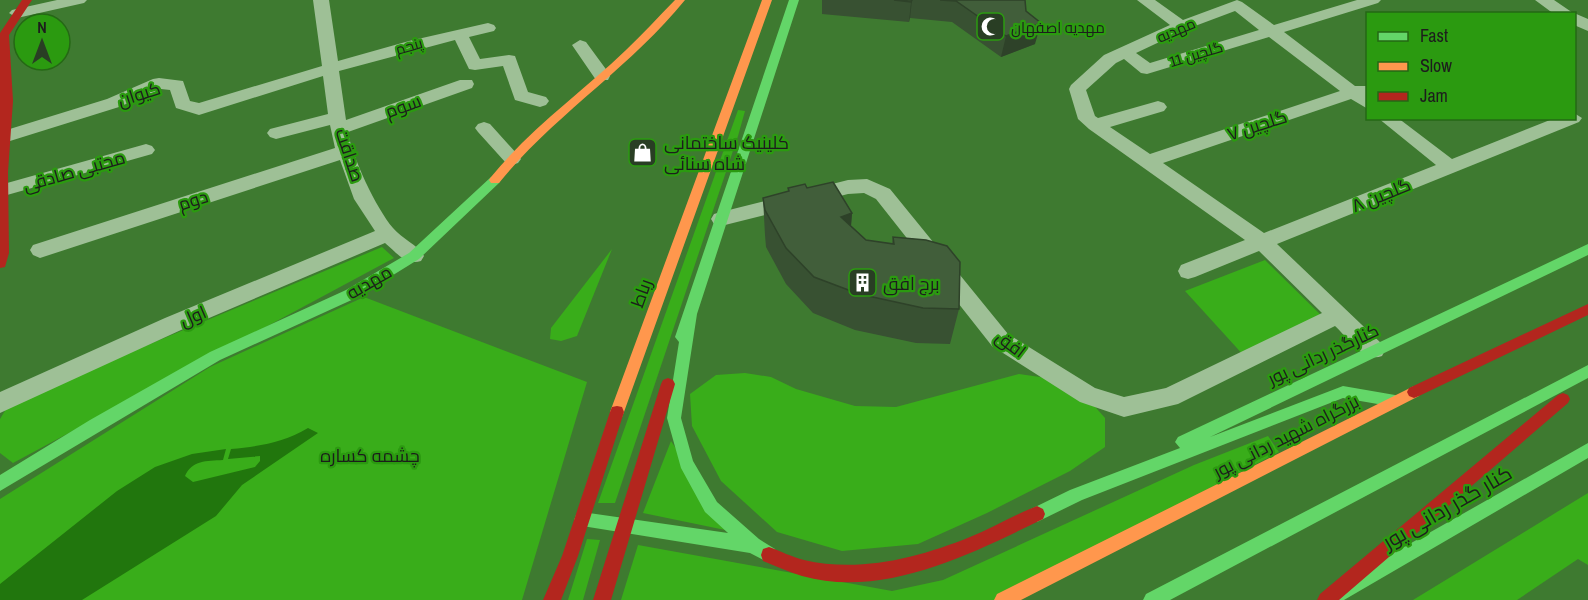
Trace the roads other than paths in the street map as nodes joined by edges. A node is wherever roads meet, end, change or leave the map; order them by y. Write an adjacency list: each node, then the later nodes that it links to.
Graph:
1 (27, 0): 11 (main road)
2 (80, 0): 11 (street)
3 (321, 0): 20 (street, صداقت)
4 (680, 0): 22 (main road, مهدیه)
5 (767, 0): 19 (main road, رباط)
6 (794, 0): 21 (main road)
7 (1145, 0): 12 (street)
8 (1373, 0): 14 (street)
9 (1543, 0): 10 (street)
10 (1563, 12)
11 (8, 23): 18 (main road)
12 (1181, 27): 14 (street, مهدیه); 17 (street, مهدیه)
13 (488, 28): 15 (street, پنجم)
14 (1272, 31): 17 (street, گلچین 11); 24 (street, مهدیه)
15 (460, 34): 20 (street, پنجم); 25 (street)
16 (580, 45): 22 (street)
17 (1125, 52): 31 (street, مهدیه)
18 (2, 58): 26 (main road)
19 (742, 67): 21 (main road); 61 (main road, رباط)
20 (331, 69): 30 (street, صداقت); 34 (street, کیوان)
21 (771, 70): 41 (main road)
22 (602, 76): 37 (main road, مهدیه)
23 (466, 84): 30 (street, سوم)
24 (1360, 91): 38 (street, گلچین ۷)
25 (540, 101)
26 (3, 102): 34 (main road)
27 (1158, 107): 31 (street)
28 (1389, 120): 39 (street)
29 (1569, 120): 39 (street, گلچین ۸)
30 (338, 123): 33 (street, سوم); 36 (street, صداقت)
31 (1095, 125): 38 (street, مهدیه)
32 (484, 128): 37 (street)
33 (276, 133)
34 (2, 149): 40 (main road)
35 (146, 150): 40 (street, مجتبی صادقی)
36 (346, 151): 43 (street, صداقت); 46 (street, دوم)
37 (512, 159): 47 (main road, مهدیه)
38 (1147, 162): 44 (street, مهدیه)
39 (1450, 167): 44 (street, گلچین ۸)
40 (1, 198): 42 (main road)
41 (721, 219): 51 (main road); 52 (street, افق)
42 (1, 230): 48 (main road)
43 (387, 234): 47 (street, صداقت); 57 (street, اول)
44 (1262, 242): 49 (street, گلچین ۸); 52 (street, مهدیه)
45 (1588, 249): 53 (main road, کنارگذر ردانی پور)
46 (40, 250)
47 (414, 256): 59 (main road, مهدیه)
48 (0, 263)
49 (1188, 271)
50 (1588, 309): 56 (main road, بزرگراه شهید ردانی پور)
51 (690, 312): 62 (main road); 63 (main road)
52 (1338, 315): 53 (street, مهدیه)
53 (1374, 350): 60 (main road, کنارگذر ردانی پور)
54 (1588, 371): 68 (main road)
55 (1588, 378): 64 (main road)
56 (1395, 401): 60 (main road); 67 (main road, بزرگراه شهید ردانی پور)
57 (0, 403)
58 (1588, 450): 64 (main road, کنار گذر ردانی پور)
59 (0, 484)
60 (1076, 495): 63 (main road)
61 (582, 520): 62 (main road); 65 (main road, رباط)
62 (624, 525): 63 (main road); 66 (main road)
63 (753, 545)
64 (1335, 598)
65 (552, 600)
66 (602, 600)
67 (1003, 600)
68 (1152, 600)

